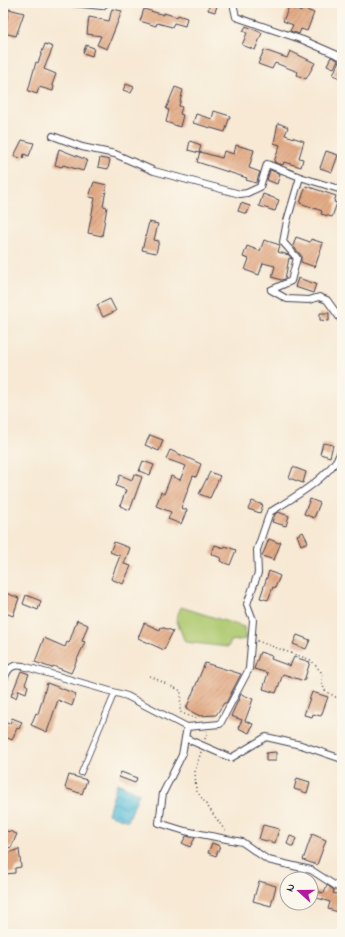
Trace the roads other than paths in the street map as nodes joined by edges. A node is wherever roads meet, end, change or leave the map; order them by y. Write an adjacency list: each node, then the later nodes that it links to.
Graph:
1 (72, 3): 2 (street)
2 (106, 3)
3 (233, 3): 4 (street)
4 (342, 58)
5 (53, 136): 6 (street)
6 (300, 178): 7 (street); 8 (street)
7 (342, 190)
8 (342, 321)
9 (342, 449): 12 (street)
10 (3, 682): 11 (street)
11 (115, 692): 12 (street); 15 (street)
12 (187, 727): 13 (street)
13 (185, 738): 14 (street); 16 (street)
14 (342, 759)
15 (81, 773)
16 (342, 890)

